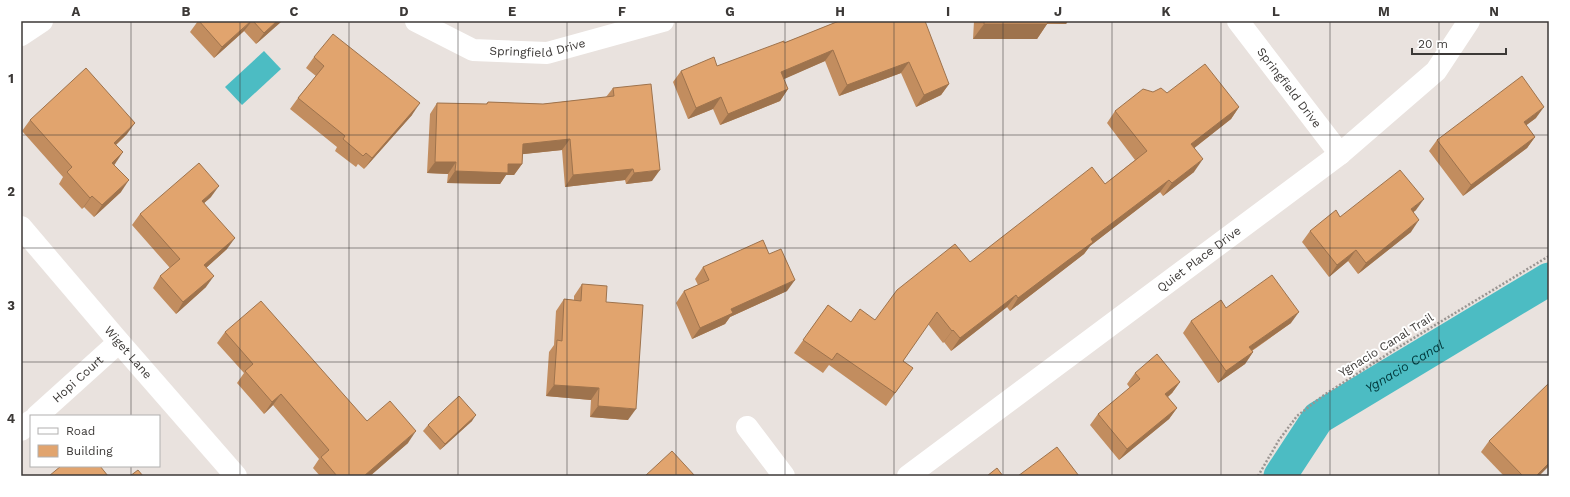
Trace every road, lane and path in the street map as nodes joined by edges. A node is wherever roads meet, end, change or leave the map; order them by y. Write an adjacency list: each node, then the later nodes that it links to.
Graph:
1 (42, 21): 6 (street)
2 (416, 21): 3 (street, Springfield Drive)
3 (663, 21)
4 (1238, 21): 7 (street, Springfield Drive)
5 (1469, 21): 7 (street, Quiet Place Drive)
6 (21, 35)
7 (1340, 154): 17 (street, Quiet Place Drive)
8 (21, 227): 10 (street, Wiget Lane)
9 (1549, 256): 18 (path, Ygnacio Canal Trail)
10 (119, 342): 11 (street, Hopi Court); 15 (street, Wiget Lane)
11 (38, 415)
12 (30, 422): 14 (street)
13 (747, 427): 16 (street)
14 (21, 430)
15 (236, 476)
16 (784, 476)
17 (908, 476)
18 (1258, 476)

